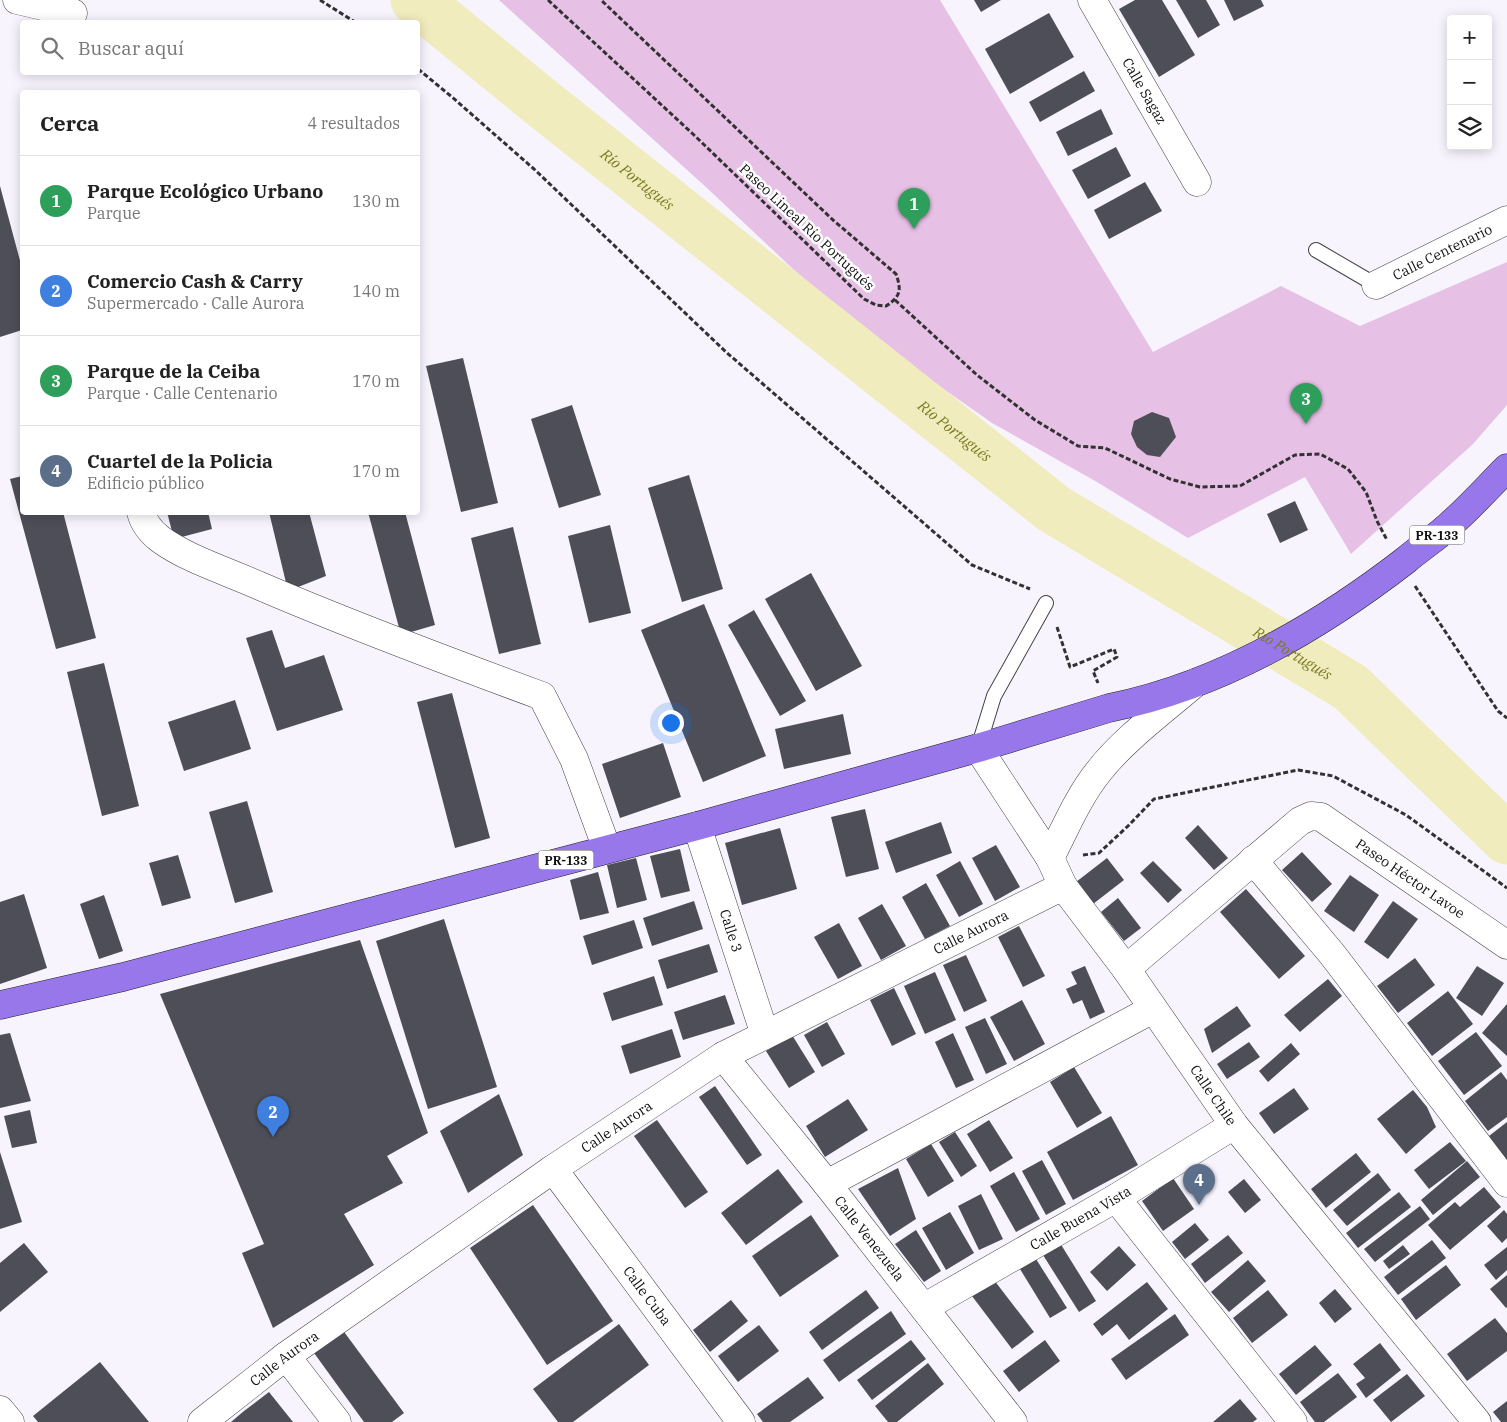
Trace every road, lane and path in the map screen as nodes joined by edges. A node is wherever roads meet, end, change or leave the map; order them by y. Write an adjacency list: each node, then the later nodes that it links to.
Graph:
1 (17, 0): 6 (street)
2 (320, 0): 7 (path)
3 (548, 0): 13 (path, Paseo Lineal Río Portugués)
4 (601, 0): 13 (path, Paseo Lineal Río Portugués)
5 (1092, 0): 9 (street, Calle Sagaz)
6 (73, 13)
7 (352, 20)
8 (420, 71): 17 (path)
9 (1197, 182)
10 (1507, 220): 12 (street, Calle Centenario)
11 (1316, 250): 12 (lane)
12 (1376, 285)
13 (895, 300): 16 (path)
14 (1507, 468): 16 (main road, PR-133)
15 (142, 515): 23 (street)
16 (1400, 564): 18 (main road, PR-133); 20 (path)
17 (1046, 603): 19 (path); 21 (lane)
18 (1195, 683): 19 (main road, PR-133); 24 (street)
19 (1120, 706): 21 (main road, PR-133)
20 (1507, 718)
21 (978, 748): 22 (main road, PR-133); 24 (street, Calle Chile)
22 (697, 826): 23 (main road, PR-133); 31 (street, Calle 3)
23 (607, 849): 29 (main road, PR-133)
24 (1050, 858): 26 (street, Calle Chile)
25 (1254, 860): 27 (street, Paseo Héctor Lavoe); 28 (street); 35 (street)
26 (1063, 886): 28 (street, Calle Chile); 31 (street, Calle Aurora)
27 (1507, 945)
28 (1126, 969): 30 (street, Calle Chile)
29 (0, 1005)
30 (1153, 1009): 33 (street, Calle Chile); 36 (street)
31 (765, 1034): 32 (street, Calle Aurora)
32 (723, 1056): 34 (street, Calle Aurora); 36 (street, Calle Venezuela)
33 (1234, 1125): 37 (street, Calle Buena Vista); 47 (street, Calle Chile)
34 (553, 1169): 39 (street, Calle Aurora); 44 (street, Calle Cuba)
35 (1507, 1182)
36 (827, 1184): 38 (street, Calle Venezuela)
37 (1116, 1198): 38 (street, Calle Buena Vista); 46 (street)
38 (925, 1307): 45 (street, Calle Venezuela)
39 (286, 1356): 42 (street, Calle Aurora); 43 (street)
40 (0, 1410): 41 (street)
41 (10, 1422)
42 (202, 1422)
43 (337, 1422)
44 (741, 1422)
45 (1013, 1422)
46 (1293, 1422)
47 (1477, 1422)

